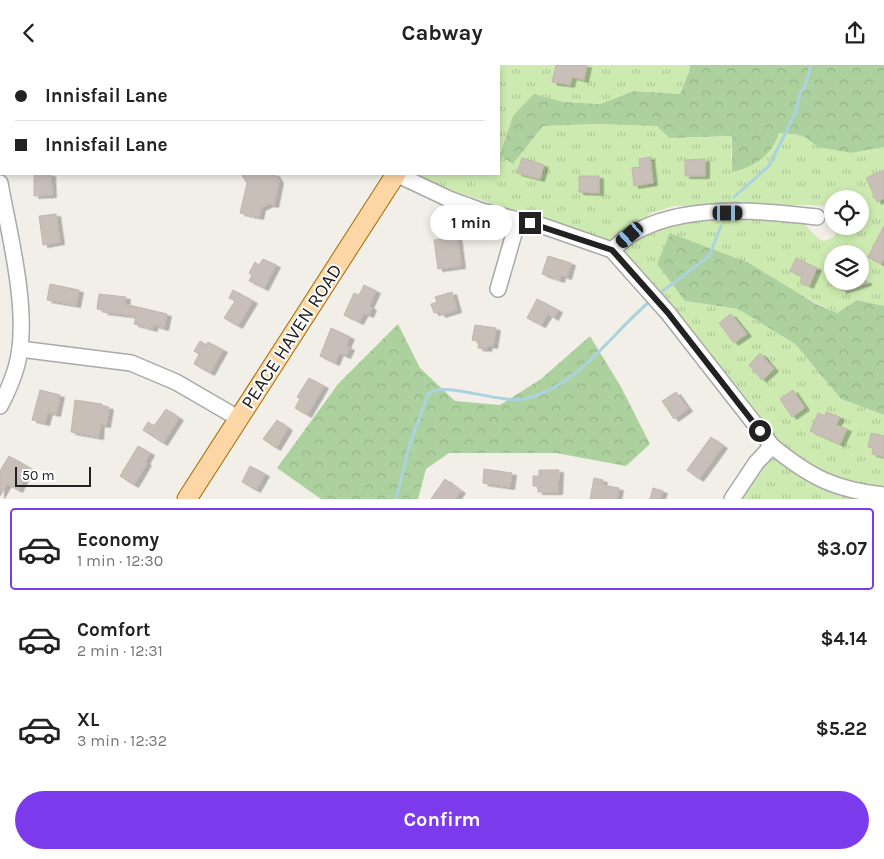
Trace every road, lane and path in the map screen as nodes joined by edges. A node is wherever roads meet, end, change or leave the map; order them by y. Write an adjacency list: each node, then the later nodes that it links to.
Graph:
1 (395, 175): 10 (main road, PEACE HAVEN ROAD)
2 (398, 175): 5 (street)
3 (0, 183): 8 (street)
4 (817, 217): 6 (street)
5 (518, 220): 6 (street); 7 (street)
6 (612, 250): 11 (street)
7 (498, 289)
8 (20, 349): 9 (street); 10 (street)
9 (0, 406)
10 (238, 418): 13 (main road, PEACE HAVEN ROAD)
11 (772, 446): 12 (street); 14 (street)
12 (884, 495)
13 (187, 499)
14 (732, 499)

